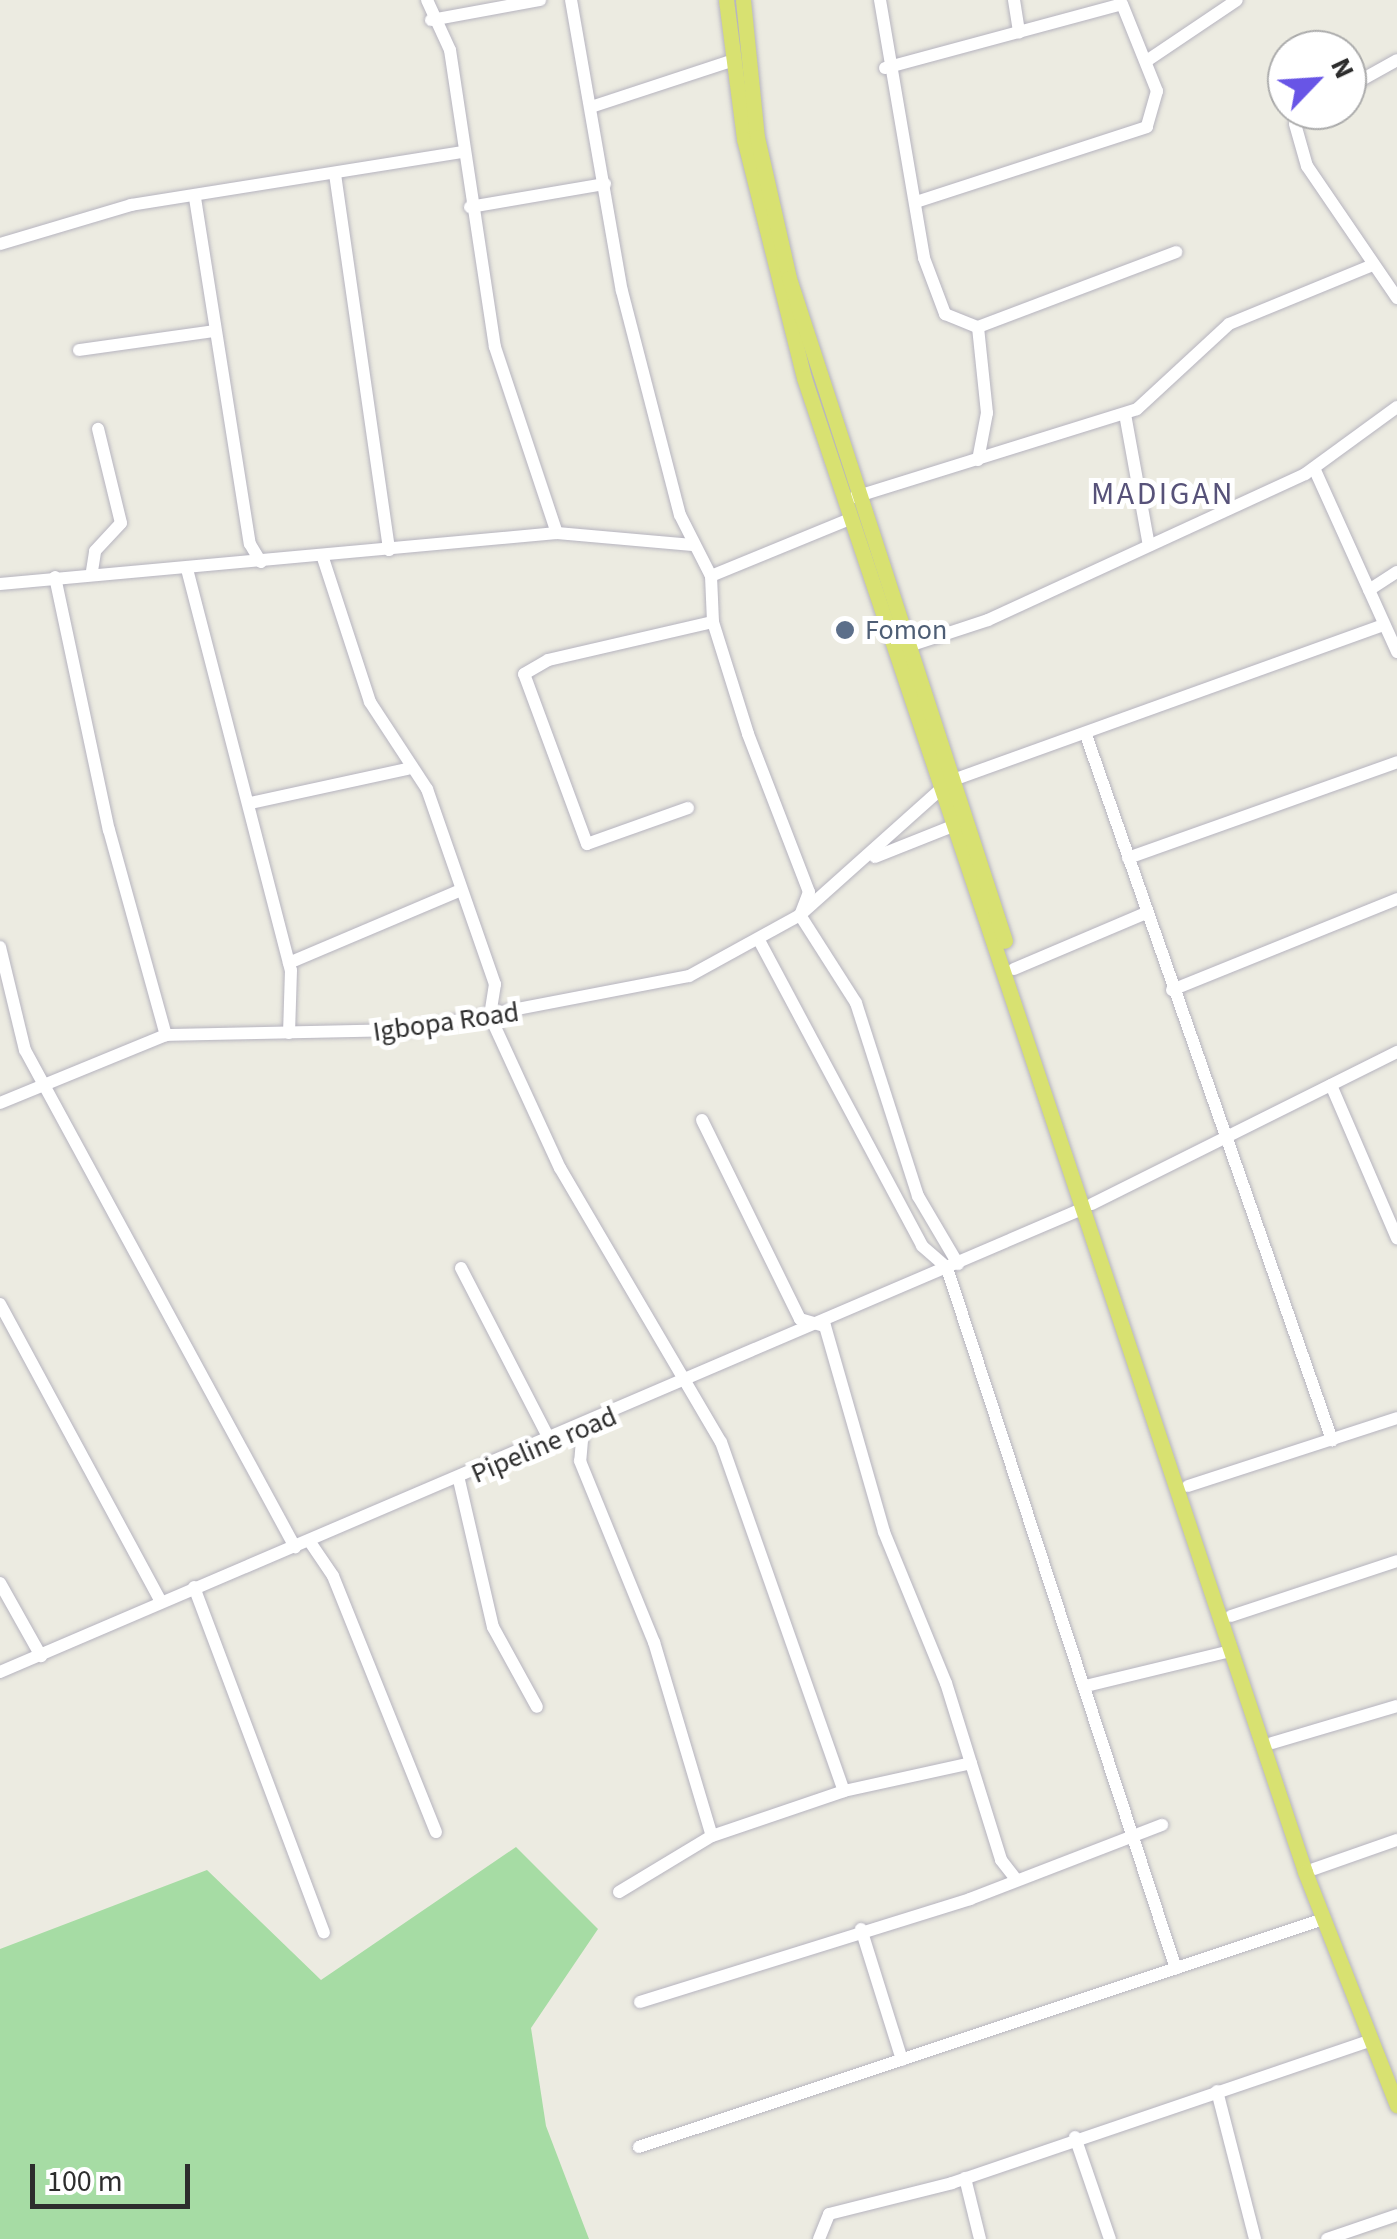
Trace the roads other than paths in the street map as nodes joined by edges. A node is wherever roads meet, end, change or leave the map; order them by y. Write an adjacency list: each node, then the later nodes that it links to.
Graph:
1 (427, 0): 9 (street)
2 (540, 0): 9 (street)
3 (570, 0): 16 (street)
4 (726, 0): 11 (main road)
5 (742, 0): 36 (main road)
6 (880, 0): 14 (street)
7 (1014, 0): 10 (street)
8 (1237, 0): 12 (street)
9 (431, 20): 18 (street)
10 (1019, 32): 12 (street); 14 (street)
11 (734, 60): 16 (street); 37 (main road)
12 (1148, 60): 22 (street)
13 (1397, 60): 15 (street)
14 (885, 68): 22 (street)
15 (1367, 77)
16 (590, 107): 20 (street)
17 (1297, 130): 26 (street)
18 (462, 152): 19 (street); 23 (street)
19 (335, 174): 21 (street); 41 (street)
20 (605, 184): 23 (street); 40 (street)
21 (195, 198): 24 (street); 29 (street)
22 (919, 200): 28 (street)
23 (470, 207): 38 (street)
24 (0, 244)
25 (1176, 252): 28 (street)
26 (1373, 265): 27 (street); 32 (street)
27 (1397, 298)
28 (978, 327): 34 (street)
29 (215, 332): 30 (street); 43 (street)
30 (79, 350)
31 (1397, 408): 35 (street)
32 (1124, 414): 34 (street); 39 (street)
33 (98, 429): 45 (street)
34 (978, 460): 36 (street)
35 (1314, 468): 39 (street); 50 (street)
36 (856, 497): 53 (main road)
37 (850, 519): 47 (street); 58 (main road)
38 (557, 533): 40 (street); 41 (street)
39 (1148, 540): 53 (street)
40 (692, 545): 47 (street)
41 (389, 550): 42 (street)
42 (322, 555): 43 (street); 57 (street)
43 (261, 562): 44 (street)
44 (187, 569): 45 (street); 59 (street)
45 (92, 572): 48 (street)
46 (1397, 572): 50 (street)
47 (711, 576): 51 (street)
48 (55, 577): 49 (street); 75 (street)
49 (0, 584)
50 (1370, 590): 52 (street)
51 (713, 622): 60 (street); 67 (street)
52 (1384, 625): 54 (street); 55 (street)
53 (906, 647): 58 (main road)
54 (1397, 652)
55 (1086, 738): 58 (street); 62 (street)
56 (1397, 762): 62 (street)
57 (407, 769): 59 (street); 64 (street)
58 (945, 785): 61 (main road); 63 (street)
59 (250, 803): 70 (street)
60 (688, 808)
61 (959, 824): 63 (street); 71 (main road); 82 (main road)
62 (1128, 858): 66 (street)
63 (868, 860): 67 (street, Igbopa Road)
64 (459, 891): 70 (street); 73 (street)
65 (1397, 900): 72 (street)
66 (1146, 912): 71 (street); 72 (street)
67 (800, 915): 68 (street, Igbopa Road); 84 (street)
68 (760, 942): 73 (street, Igbopa Road); 84 (street)
69 (0, 947): 77 (street)
70 (289, 963): 74 (street)
71 (1014, 969): 82 (main road)
72 (1172, 990): 81 (street)
73 (490, 1016): 74 (street, Igbopa Road); 88 (street)
74 (289, 1032): 75 (street, Igbopa Road)
75 (166, 1035): 77 (street, Igbopa Road)
76 (1397, 1052): 78 (street, Pipeline road)
77 (40, 1080): 79 (street, Igbopa Road); 96 (street)
78 (1332, 1085): 81 (street, Pipeline road); 83 (street)
79 (0, 1103)
80 (702, 1120): 87 (street)
81 (1222, 1137): 82 (street, Pipeline road); 91 (street)
82 (1088, 1206): 84 (street, Pipeline road); 94 (main road); 102 (main road)
83 (1397, 1238)
84 (952, 1266): 87 (street, Pipeline road); 105 (street)
85 (461, 1268): 92 (street)
86 (0, 1304): 100 (street)
87 (825, 1326): 88 (street, Pipeline road); 109 (street)
88 (691, 1383): 90 (street, Pipeline road); 110 (street)
89 (1397, 1418): 91 (street)
90 (583, 1429): 92 (street, Pipeline road); 113 (street)
91 (1332, 1440): 94 (street)
92 (551, 1442): 93 (street, Pipeline road)
93 (460, 1480): 95 (street, Pipeline road); 107 (street)
94 (1188, 1486): 101 (main road)
95 (310, 1542): 96 (street, Pipeline road); 112 (street)
96 (295, 1548): 99 (street, Pipeline road)
97 (1397, 1561): 101 (street)
98 (0, 1583): 103 (street)
99 (194, 1587): 100 (street, Pipeline road); 121 (street)
100 (160, 1600): 103 (street, Pipeline road)
101 (1231, 1616): 108 (main road)
102 (1231, 1652): 105 (street); 119 (main road)
103 (41, 1656): 104 (street, Pipeline road)
104 (0, 1672)
105 (1090, 1686): 114 (street)
106 (1397, 1706): 108 (street)
107 (536, 1707)
108 (1272, 1743): 116 (main road)
109 (971, 1764): 110 (street); 117 (street)
110 (844, 1791): 113 (street)
111 (1162, 1824): 114 (street)
112 (436, 1832)
113 (712, 1836): 118 (street)
114 (1128, 1839): 117 (street); 122 (street)
115 (1397, 1840): 116 (street)
116 (1314, 1869): 126 (main road)
117 (1016, 1879): 120 (street)
118 (619, 1892)
119 (1324, 1919): 122 (street); 124 (main road)
120 (860, 1930): 123 (street); 125 (street)
121 (324, 1932)
122 (1176, 1968): 125 (street)
123 (640, 2002)
124 (1371, 2040): 127 (street); 128 (main road)
125 (902, 2060): 130 (street)
126 (1397, 2079)
127 (1217, 2091): 129 (street); 136 (street)
128 (1397, 2106)
129 (1074, 2137): 131 (street); 135 (street)
130 (639, 2147)
131 (965, 2178): 133 (street); 134 (street)
132 (1397, 2215): 137 (street)
133 (819, 2239)
134 (980, 2239)
135 (1110, 2239)
136 (1256, 2239)
137 (1327, 2239)

